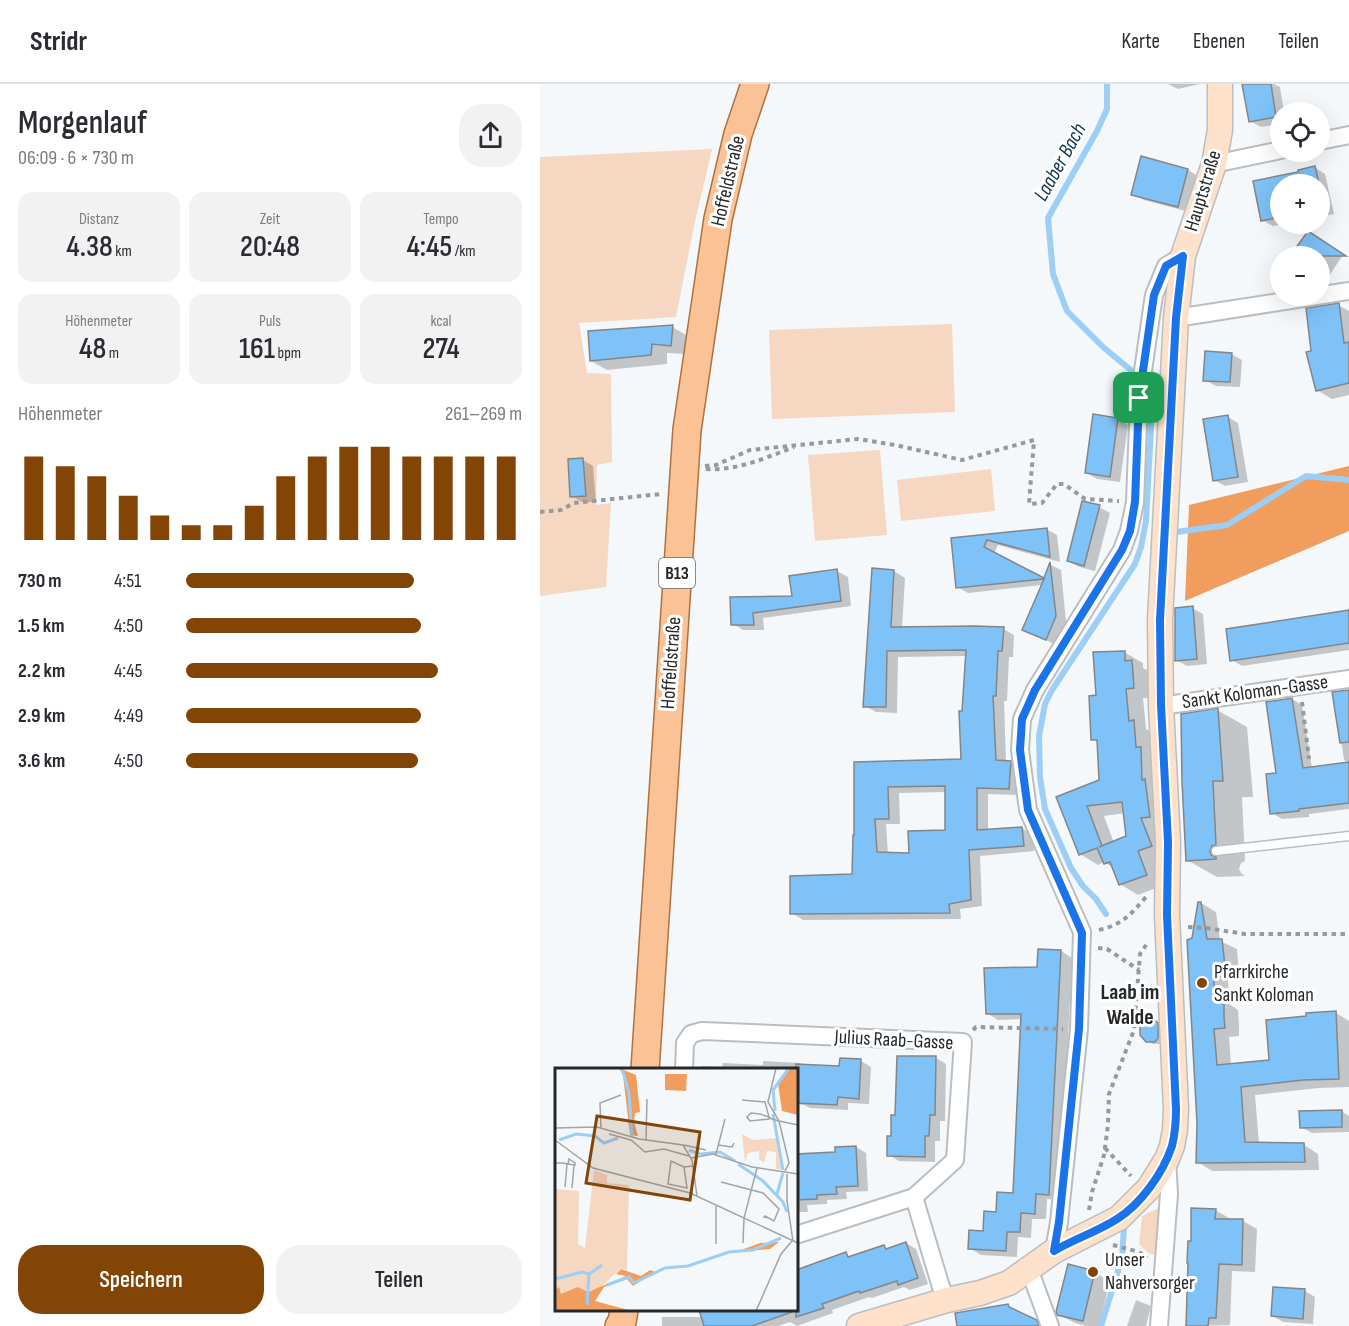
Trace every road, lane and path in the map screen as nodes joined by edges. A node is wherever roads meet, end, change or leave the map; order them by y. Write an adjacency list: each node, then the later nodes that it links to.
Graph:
1 (755, 84): 12 (main road, Hoffeldstraße / B13)
2 (1220, 84): 6 (street, Hauptstraße)
3 (1349, 135): 4 (street)
4 (1330, 139)
5 (1270, 152): 6 (street)
6 (1214, 164): 7 (street, Hauptstraße)
7 (1183, 256): 9 (street, Hauptstraße); 13 (street)
8 (1349, 291): 9 (street)
9 (1176, 318): 17 (street, Hauptstraße)
10 (801, 444): 11 (path)
11 (717, 470)
12 (683, 480): 13 (path); 14 (path); 29 (main road, Hoffeldstraße / B13)
13 (1135, 502): 24 (street)
14 (540, 512)
15 (1349, 679): 16 (street, Sankt Koloman-Gasse)
16 (1300, 686): 17 (street, Sankt Koloman-Gasse); 18 (path)
17 (1161, 705): 21 (street, Hauptstraße)
18 (1309, 759)
19 (1349, 836): 20 (lane)
20 (1216, 851)
21 (1167, 880): 22 (street, Hauptstraße); 24 (path)
22 (1168, 927): 23 (path); 32 (street, Hauptstraße)
23 (1349, 934)
24 (1082, 939): 26 (path); 27 (street)
25 (1140, 954): 26 (path)
26 (1139, 970): 31 (path)
27 (1079, 1029): 28 (path); 37 (street)
28 (963, 1042): 30 (street, Julius Raab-Gasse); 34 (street, Julius Raab-Gasse)
29 (645, 1068)
30 (684, 1068)
31 (1105, 1148): 33 (path); 36 (path)
32 (1167, 1159): 33 (street, Hauptstraße); 47 (street, Hauptstraße)
33 (1143, 1195): 36 (street, Hauptstraße)
34 (914, 1197): 35 (street, Julius Raab-Gasse); 40 (street)
35 (798, 1234)
36 (1101, 1236): 37 (street, Hauptstraße); 38 (path)
37 (1054, 1251): 39 (street, Hauptstraße)
38 (1139, 1252)
39 (1029, 1269): 40 (street, Hauptstraße); 46 (street)
40 (947, 1300): 45 (street, Hauptstraße)
41 (606, 1311): 43 (main road)
42 (624, 1311): 44 (main road)
43 (608, 1326)
44 (619, 1326)
45 (859, 1326)
46 (1050, 1326)
47 (1159, 1326)

